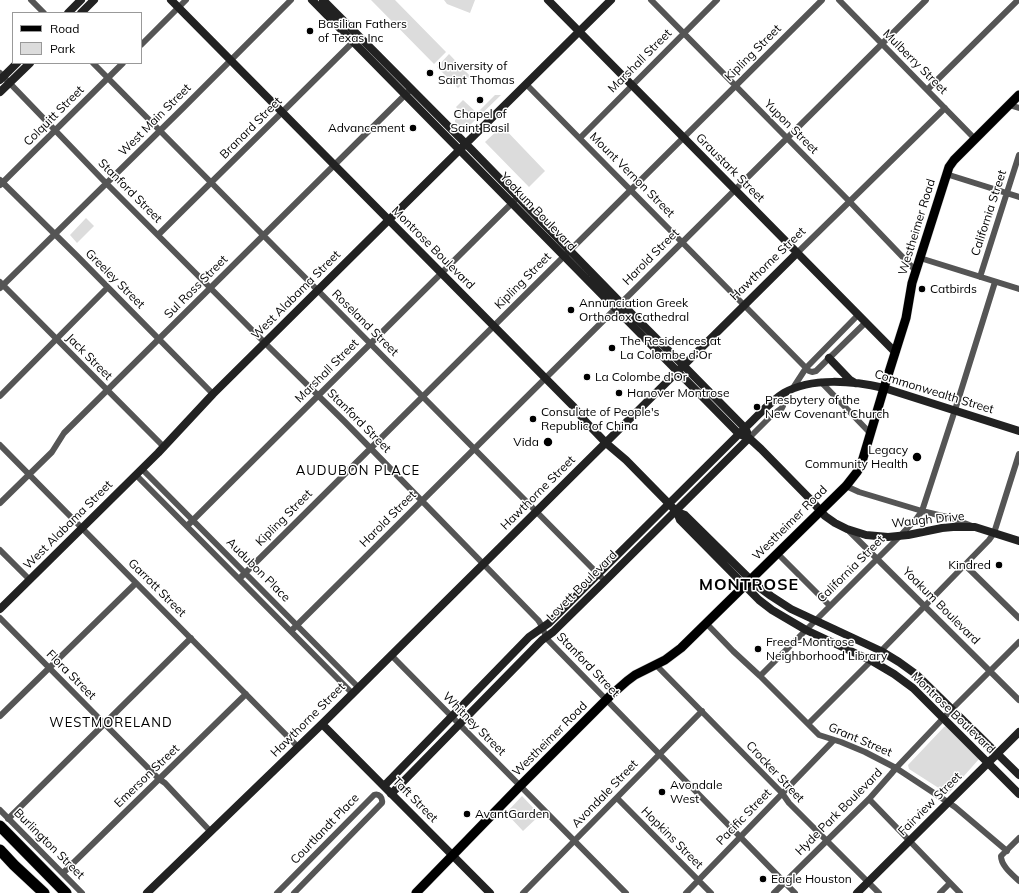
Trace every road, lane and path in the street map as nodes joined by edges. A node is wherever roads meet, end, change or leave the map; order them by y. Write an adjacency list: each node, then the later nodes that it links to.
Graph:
1 (31, 0): 19 (street)
2 (80, 0): 18 (street); 20 (street)
3 (94, 0): 18 (street)
4 (171, 0): 17 (street, Montrose Boulevard)
5 (186, 0): 17 (street)
6 (291, 0): 26 (street, West Main Street)
7 (312, 0): 23 (street, Yoakum Boulevard)
8 (323, 0): 23 (street, Yoakum Boulevard)
9 (548, 0): 21 (street, Graustark Street)
10 (611, 0): 21 (street, West Alabama Street)
11 (651, 0): 22 (street, Yupon Street)
12 (716, 0): 22 (street, Marshall Street)
13 (822, 0): 36 (street, Kipling Street)
14 (839, 0): 25 (street, Mulberry Street)
15 (926, 0): 25 (street, Harold Street)
16 (1018, 0): 37 (street)
17 (179, 8): 24 (street); 26 (street, Montrose Boulevard)
18 (84, 10)
19 (43, 12)
20 (69, 12)
21 (579, 32): 34 (street, West Alabama Street); 35 (street, Graustark Street)
22 (683, 33): 35 (street, Marshall Street); 36 (street, Yupon Street)
23 (356, 39): 39 (street, Yoakum Boulevard); 44 (street, Branard Street)
24 (142, 44)
25 (882, 44): 37 (street, Mulberry Street); 49 (street, Harold Street)
26 (230, 60): 44 (street, Montrose Boulevard); 46 (street, West Main Street)
27 (16, 64): 31 (street)
28 (29, 64): 33 (street)
29 (94, 64): 32 (street, Roseland Street)
30 (122, 64): 32 (street, Colquitt Street)
31 (1, 76): 33 (street, Stanford Street)
32 (108, 78): 45 (street, Colquitt Street); 46 (street, Roseland Street)
33 (10, 83): 38 (street); 45 (street, Stanford Street)
34 (526, 84): 47 (street, Mount Vernon Street); 51 (street, West Alabama Street)
35 (632, 85): 47 (street, Marshall Street); 48 (street, Graustark Street)
36 (735, 86): 48 (street, Kipling Street); 49 (street, Yupon Street)
37 (927, 90): 42 (street, Mulberry Street)
38 (0, 92)
39 (408, 92): 51 (street, Yoakum Boulevard); 53 (street, Sul Ross Street)
40 (1019, 95): 41 (main road, Westheimer Road)
41 (1009, 105): 43 (street); 50 (main road, Westheimer Road)
42 (945, 108): 50 (street, Mulberry Street); 63 (street, Hawthorne Street)
43 (1019, 108)
44 (282, 113): 53 (street, Montrose Boulevard); 56 (street, Branard Street)
45 (55, 131): 55 (street, Colquitt Street); 57 (street, Stanford Street)
46 (160, 131): 56 (street, Roseland Street); 57 (street, West Main Street)
47 (580, 138): 58 (street, Mount Vernon Street)
48 (683, 138): 58 (street, Kipling Street); 59 (street, Graustark Street)
49 (787, 138): 59 (street, Harold Street); 63 (street, Yupon Street)
50 (975, 138): 54 (main road, Westheimer Road)
51 (463, 147): 62 (street, Yoakum Boulevard); 64 (street, West Alabama Street)
52 (1019, 155): 60 (street, California Street)
53 (334, 165): 64 (street, Montrose Boulevard); 67 (street, Sul Ross Street)
54 (946, 174): 60 (street); 71 (main road, Westheimer Road)
55 (1, 182): 65 (street, Greeley Street)
56 (212, 183): 66 (street, Branard Street); 67 (street, Roseland Street)
57 (107, 184): 65 (street, West Main Street); 66 (street, Stanford Street)
58 (631, 190): 68 (street, Mount Vernon Street); 69 (street, Kipling Street)
59 (734, 190): 68 (street, Harold Street); 70 (street, Graustark Street)
60 (1007, 193): 61 (street); 74 (street, California Street)
61 (1019, 197)
62 (515, 200): 69 (street, Yoakum Boulevard); 73 (street, Marshall Street)
63 (849, 201): 70 (street, Hawthorne Street); 72 (street, Yupon Street)
64 (389, 220): 73 (street, Montrose Boulevard); 80 (street, West Alabama Street)
65 (54, 235): 76 (street, West Main Street); 77 (street, Greeley Street)
66 (158, 235): 78 (street, Stanford Street)
67 (263, 235): 78 (street, Sul Ross Street); 80 (street, Roseland Street)
68 (682, 242): 81 (street, Harold Street); 82 (street, Mount Vernon Street)
69 (567, 253): 81 (street, Yoakum Boulevard); 85 (street, Kipling Street)
70 (797, 253): 82 (street, Hawthorne Street); 83 (street, Graustark Street)
71 (920, 258): 72 (main road, Westheimer Road); 74 (street)
72 (916, 271): 90 (main road, Westheimer Road)
73 (441, 273): 85 (street, Montrose Boulevard); 89 (street, Marshall Street)
74 (980, 277): 75 (street)
75 (995, 282): 79 (street); 105 (street, California Street)
76 (1, 285): 86 (street, Jack Street)
77 (107, 288): 86 (street); 87 (street, Greeley Street)
78 (211, 288): 87 (street, Sul Ross Street); 88 (street, Stanford Street)
79 (1019, 289)
80 (318, 290): 88 (street, West Alabama Street); 89 (street, Roseland Street)
81 (618, 305): 92 (street, Yoakum Boulevard); 94 (street, Harold Street)
82 (744, 305): 92 (street, Hawthorne Street); 93 (street, Mount Vernon Street)
83 (858, 315): 84 (street, Graustark Street); 93 (street, Lovett Boulevard)
84 (865, 323): 90 (street, Graustark Street); 91 (street)
85 (493, 326): 94 (street, Montrose Boulevard); 103 (street, Kipling Street)
86 (56, 339): 99 (street, Jack Street); 102 (street)
87 (159, 339): 99 (street, Sul Ross Street); 100 (street, Greeley Street)
88 (265, 343): 100 (street, West Alabama Street); 101 (street, Stanford Street)
89 (370, 344): 101 (street, Marshall Street); 103 (street, Roseland Street)
90 (895, 352): 98 (main road, Westheimer Road)
91 (829, 358): 93 (street); 96 (street)
92 (680, 368): 106 (street, Yoakum Boulevard); 110 (street, Hawthorne Street)
93 (806, 368): 97 (street, Lovett Boulevard)
94 (545, 378): 110 (street, Montrose Boulevard); 114 (street, Harold Street)
95 (821, 382): 96 (street, Commonwealth Street); 97 (street, Commonwealth Street); 108 (street)
96 (856, 384): 98 (street, Commonwealth Street)
97 (793, 388): 104 (street, Lovett Boulevard)
98 (884, 388): 105 (street, Commonwealth Street); 108 (main road, Westheimer Road)
99 (107, 390): 112 (street, Jack Street); 117 (street, Sul Ross Street)
100 (213, 394): 112 (street, West Alabama Street)
101 (318, 395): 113 (street, Stanford Street); 126 (street, Marshall Street)
102 (0, 396)
103 (423, 396): 113 (street, Kipling Street); 114 (street, Roseland Street)
104 (775, 401): 106 (street, Lovett Boulevard); 109 (street, Lovett Boulevard)
105 (955, 410): 107 (street, Commonwealth Street); 125 (street, California Street)
106 (742, 431): 109 (street, Yoakum Boulevard); 121 (street, Lovett Boulevard)
107 (1019, 431)
108 (870, 434): 118 (main road, Westheimer Road)
109 (749, 438): 123 (street, Lovett Boulevard); 124 (street, Yoakum Boulevard)
110 (606, 443): 121 (street, Montrose Boulevard); 122 (street, Hawthorne Street)
111 (0, 445): 117 (street, Garrott Street)
112 (164, 447): 116 (street, West Alabama Street)
113 (371, 448): 119 (street, Stanford Street); 139 (street, Kipling Street)
114 (474, 448): 119 (street, Harold Street); 122 (street, Roseland Street)
115 (1019, 454): 131 (street)
116 (139, 472): 126 (street, Audubon Place); 127 (street, Audubon Place); 129 (street, West Alabama Street)
117 (29, 474): 120 (street, Sul Ross Street); 129 (street, Garrott Street)
118 (846, 486): 124 (main road, Westheimer Road); 125 (street)
119 (422, 500): 137 (street, Stanford Street); 153 (street, Harold Street)
120 (0, 503)
121 (669, 504): 123 (street, Montrose Boulevard); 140 (street, Lovett Boulevard)
122 (536, 511): 137 (street, Hawthorne Street); 140 (street, Roseland Street)
123 (676, 511): 143 (street, Lovett Boulevard); 145 (street, Montrose Boulevard)
124 (820, 511): 130 (street, Waugh Drive); 135 (main road, Westheimer Road)
125 (922, 511): 128 (street); 132 (street, California Street)
126 (193, 520): 127 (street, Marshall Street); 139 (street, Audubon Place)
127 (187, 526): 141 (street, Audubon Place)
128 (975, 527): 131 (street, Waugh Drive); 132 (street, Waugh Drive)
129 (82, 528): 142 (street, West Alabama Street); 144 (street, Garrott Street)
130 (847, 529): 132 (street, Waugh Drive); 136 (street, Yoakum Boulevard)
131 (994, 533): 133 (street, Waugh Drive); 138 (street)
132 (900, 536): 136 (street, California Street)
133 (1019, 541)
134 (0, 550): 142 (street)
135 (777, 553): 145 (main road, Westheimer Road); 146 (street)
136 (877, 559): 146 (street, California Street); 147 (street, Yoakum Boulevard)
137 (484, 564): 154 (street, Stanford Street); 161 (street, Hawthorne Street)
138 (965, 565): 147 (street); 150 (street)
139 (245, 573): 141 (street, Kipling Street); 153 (street, Audubon Place)
140 (598, 574): 143 (street, Roseland Street); 154 (street, Lovett Boulevard)
141 (239, 578): 155 (street, Audubon Place)
142 (30, 580): 148 (street, West Alabama Street)
143 (605, 581): 157 (street, Lovett Boulevard)
144 (136, 582): 158 (street, Garrott Street); 164 (street)
145 (748, 583): 151 (street, Montrose Boulevard); 152 (main road, Westheimer Road); 156 (street, Montrose Boulevard)
146 (830, 606): 151 (street, California Street)
147 (925, 607): 160 (street); 165 (street, Yoakum Boulevard)
148 (0, 609)
149 (0, 618): 164 (street, Flora Street)
150 (1019, 618)
151 (815, 621): 156 (street, California Street); 160 (street, Montrose Boulevard)
152 (706, 623): 163 (main road, Westheimer Road); 166 (street, Grant Street)
153 (296, 625): 155 (street, Harold Street); 167 (street, Audubon Place)
154 (542, 627): 157 (street, Stanford Street); 174 (street, Lovett Boulevard)
155 (291, 630): 167 (street, Audubon Place)
156 (806, 630): 162 (street, Montrose Boulevard); 166 (street, California Street)
157 (546, 637): 169 (street, Stanford Street); 178 (street, Lovett Boulevard)
158 (191, 638): 168 (street, Garrott Street); 176 (street)
159 (1019, 642): 165 (street, Hyde Park Boulevard)
160 (881, 652): 162 (street); 171 (street, Montrose Boulevard)
161 (391, 655): 167 (street, Hawthorne Street); 174 (street, Whitney Street)
162 (872, 661): 175 (street, Montrose Boulevard); 179 (street)
163 (656, 665): 169 (main road, Westheimer Road); 172 (street, Crocker Street)
164 (49, 668): 173 (street); 176 (street, Flora Street)
165 (990, 671): 170 (street, Yoakum Boulevard); 171 (street, Hyde Park Boulevard)
166 (760, 676): 179 (street, Grant Street)
167 (355, 690): 177 (street, Hawthorne Street)
168 (246, 694): 182 (street, Garrott Street); 188 (street, Emerson Street)
169 (607, 700): 183 (street, Stanford Street); 190 (main road, Westheimer Road)
170 (1019, 700)
171 (952, 709): 175 (street, Hyde Park Boulevard); 184 (street, Montrose Boulevard)
172 (702, 711): 183 (street, Avondale Street); 192 (street, Crocker Street)
173 (0, 716)
174 (452, 716): 178 (street, Whitney Street); 189 (street, Lovett Boulevard)
175 (943, 719): 185 (street, Montrose Boulevard); 186 (street, Hyde Park Boulevard)
176 (104, 724): 188 (street, Flora Street); 198 (street)
177 (322, 724): 182 (street, Hawthorne Street); 189 (street, Taft Street)
178 (459, 724): 190 (street, Whitney Street); 191 (street, Lovett Boulevard)
179 (808, 724): 181 (street, Grant Street)
180 (1019, 732): 184 (street, Fairview Street)
181 (834, 740): 186 (street, Grant Street); 192 (street, Pacific Street)
182 (298, 746): 199 (street, Hawthorne Street)
183 (660, 754): 194 (street, Avondale Street); 200 (street, Stanford Street)
184 (997, 754): 185 (street, Fairview Street); 187 (street, Montrose Boulevard)
185 (988, 764): 193 (street, Montrose Boulevard); 196 (street, Fairview Street)
186 (896, 768): 195 (street, Hyde Park Boulevard); 196 (street, Grant Street)
187 (1019, 775)
188 (159, 779): 199 (street, Flora Street); 210 (street, Emerson Street)
189 (384, 786): 191 (street, Taft Street)
190 (520, 786): 204 (street, Whitney Street); 209 (main road, Westheimer Road)
191 (391, 794): 209 (street, Taft Street)
192 (782, 794): 200 (street, Pacific Street); 205 (street, Crocker Street)
193 (1019, 794)
194 (617, 798): 204 (street, Avondale Street); 211 (street, Hopkins Street)
195 (869, 799): 202 (street); 205 (street, Hyde Park Boulevard)
196 (948, 802): 202 (street, Fairview Street); 208 (street, Grant Street)
197 (0, 810): 198 (street, Burlington Street)
198 (4, 822): 210 (street, Burlington Street); 218 (highway)
199 (211, 832): 220 (street, Hawthorne Street)
200 (740, 837): 211 (street, Pacific Street); 212 (street, Stanford Street)
201 (1019, 838): 208 (street)
202 (910, 840): 213 (street, Fairview Street); 215 (street)
203 (328, 841): 207 (street); 207 (street, Courtlandt Place); 216 (street, Courtlandt Place)
204 (574, 841): 224 (street, Avondale Street); 225 (street, Whitney Street)
205 (826, 841): 212 (street, Hyde Park Boulevard); 213 (street, Crocker Street)
206 (0, 850): 217 (highway)
207 (336, 850): 221 (street, Courtlandt Place)
208 (1006, 851): 214 (street)
209 (453, 856): 222 (main road, Westheimer Road); 223 (street, Taft Street)
210 (63, 874): 219 (street, Burlington Street)
211 (698, 880): 226 (street, Pacific Street); 227 (street, Hopkins Street)
212 (784, 882): 228 (street, Hyde Park Boulevard); 229 (street, Stanford Street)
213 (868, 882): 230 (street, Fairview Street); 231 (street, Crocker Street)
214 (1019, 882)
215 (950, 883): 232 (street); 233 (street)
216 (280, 892)
217 (44, 893)
218 (66, 893)
219 (82, 893)
220 (147, 893)
221 (294, 893)
222 (416, 893)
223 (490, 893)
224 (523, 893)
225 (626, 893)
226 (686, 893)
227 (711, 893)
228 (774, 893)
229 (795, 893)
230 (857, 893)
231 (879, 893)
232 (940, 893)
233 (960, 893)

